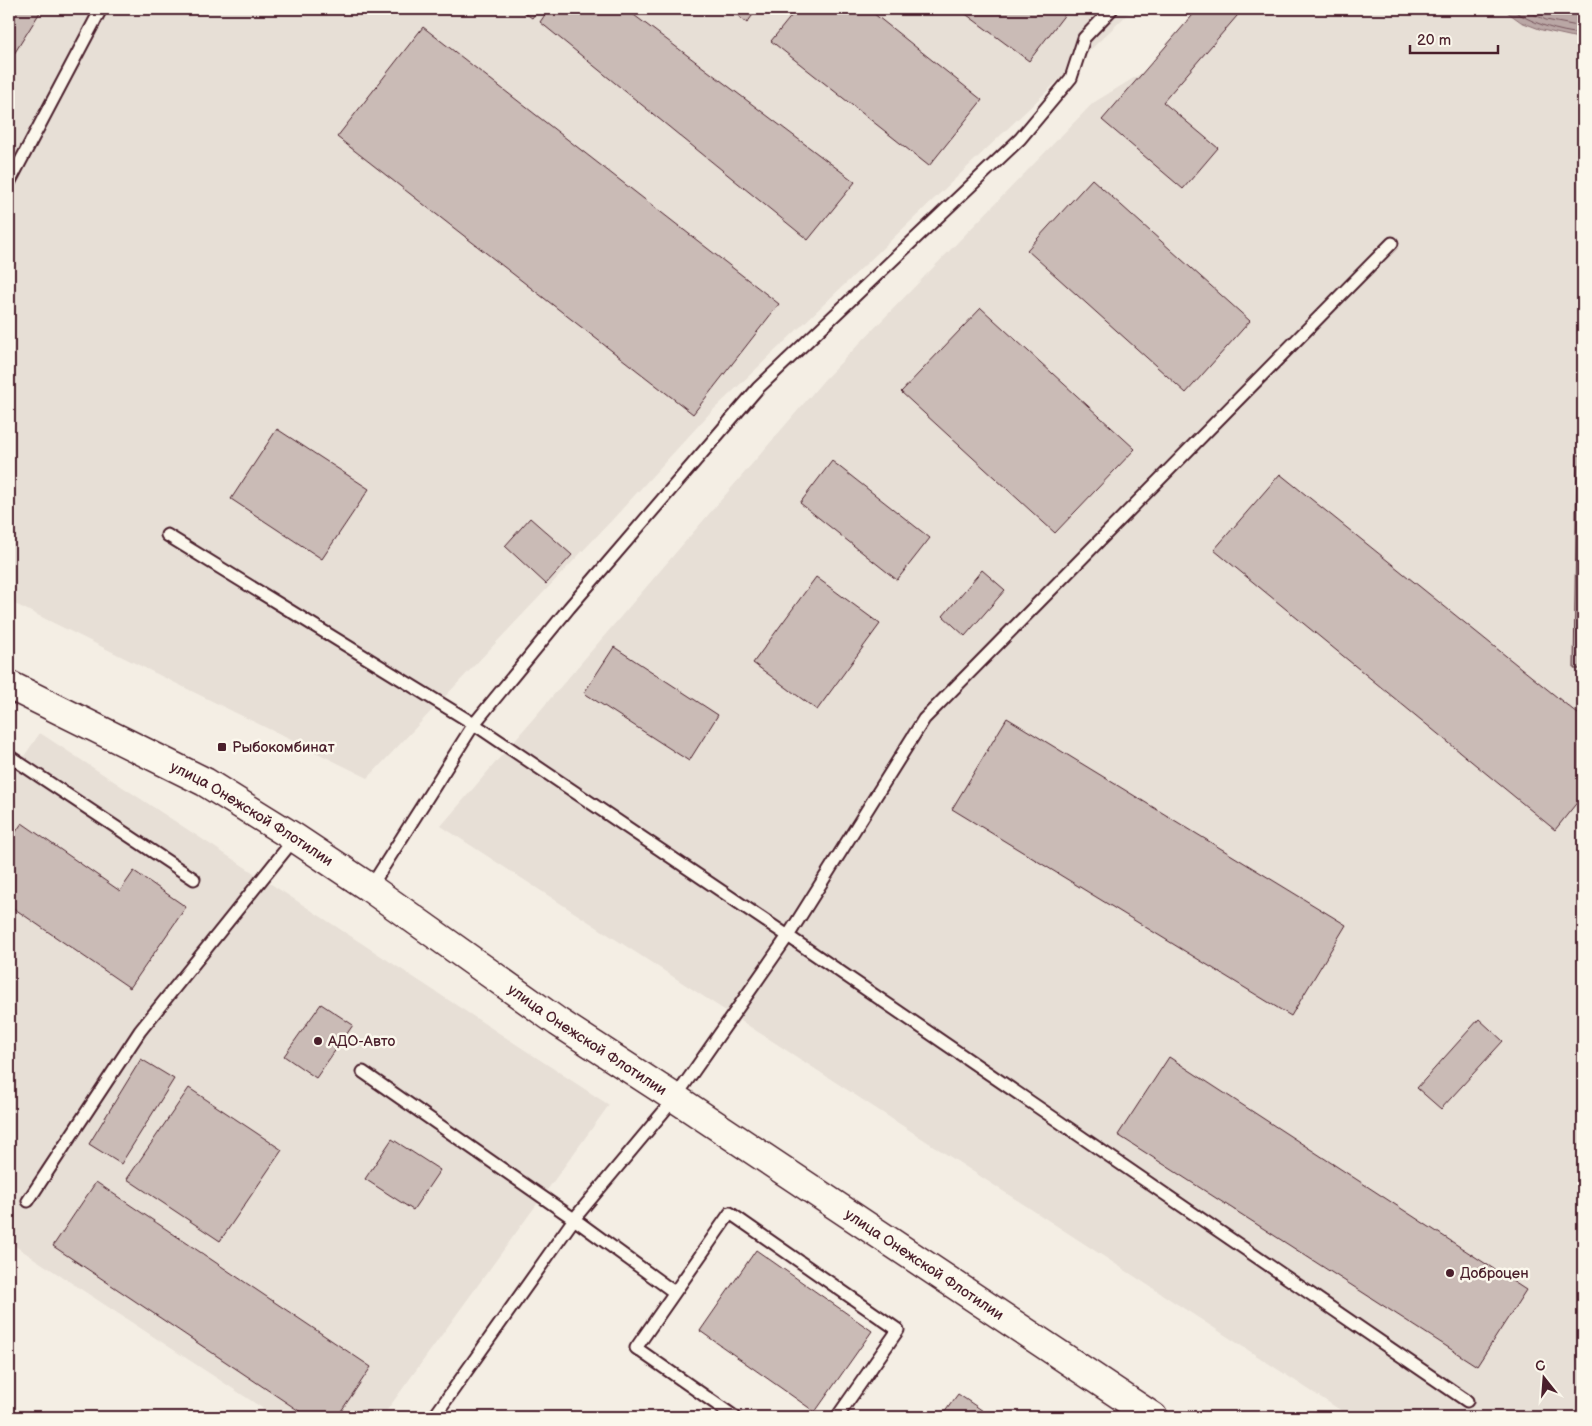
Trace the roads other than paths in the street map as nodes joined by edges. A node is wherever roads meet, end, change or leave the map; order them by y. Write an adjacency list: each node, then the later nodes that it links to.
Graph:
1 (101, 9): 3 (lane)
2 (1112, 9): 7 (lane)
3 (9, 183)
4 (1392, 243): 12 (lane)
5 (167, 535): 7 (lane)
6 (13, 689): 9 (main road, улица Онежской Флотилии)
7 (474, 724): 11 (lane); 12 (lane)
8 (9, 756): 10 (lane)
9 (295, 838): 11 (main road, улица Онежской Флотилии); 15 (lane)
10 (194, 879)
11 (370, 888): 14 (main road, улица Онежской Флотилии)
12 (788, 936): 14 (lane); 18 (lane)
13 (363, 1072): 16 (lane)
14 (675, 1098): 16 (lane); 22 (main road, улица Онежской Флотилии)
15 (28, 1201)
16 (574, 1219): 17 (lane); 19 (lane)
17 (674, 1292): 20 (lane); 21 (lane)
18 (1467, 1401)
19 (434, 1417)
20 (735, 1417)
21 (837, 1417)
22 (1153, 1417)

